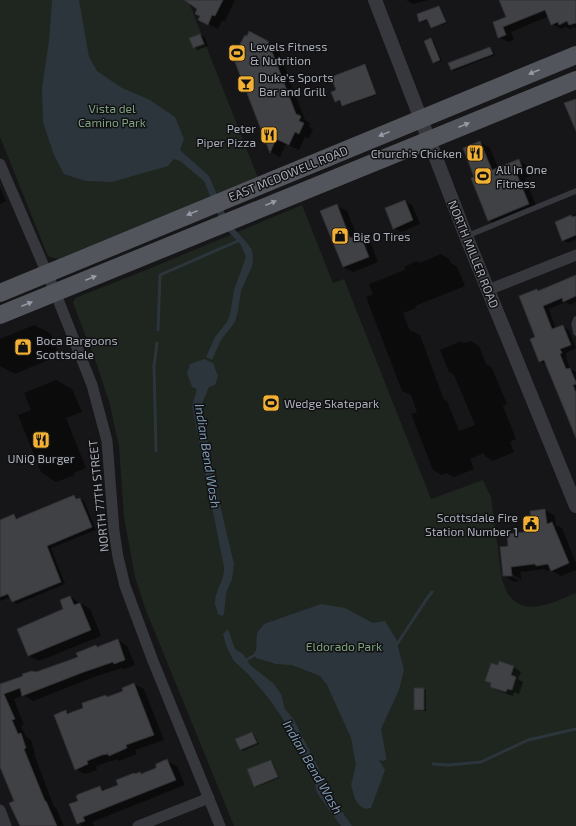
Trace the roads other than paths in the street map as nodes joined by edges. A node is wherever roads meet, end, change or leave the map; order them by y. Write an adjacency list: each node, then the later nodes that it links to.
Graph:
1 (375, 0): 4 (street, NORTH MILLER ROAD)
2 (576, 55): 4 (main road, EAST MCDOWELL ROAD, one-way to 4)
3 (576, 80): 5 (main road, EAST MCDOWELL ROAD, one-way to 3)
4 (420, 119): 5 (street, NORTH MILLER ROAD); 10 (main road, EAST MCDOWELL ROAD, one-way to 10)
5 (428, 140): 8 (street, NORTH MILLER ROAD); 13 (main road, EAST MCDOWELL ROAD, one-way to 5)
6 (0, 164): 10 (street, NORTH 77TH STREET)
7 (576, 192): 8 (lane)
8 (466, 236): 11 (street, NORTH MILLER ROAD)
9 (576, 255): 11 (street)
10 (46, 273): 12 (main road, EAST MCDOWELL ROAD); 13 (street, NORTH 77TH STREET)
11 (488, 290): 17 (street, NORTH MILLER ROAD)
12 (0, 292)
13 (55, 292): 14 (main road, EAST MCDOWELL ROAD, one-way to 13); 18 (street, NORTH 77TH STREET)
14 (0, 315)
15 (576, 319): 16 (lane)
16 (576, 333)
17 (576, 506)
18 (209, 798): 21 (street); 22 (street, NORTH 77TH STREET)
19 (0, 810): 20 (street)
20 (6, 826)
21 (138, 826)
22 (220, 826)

